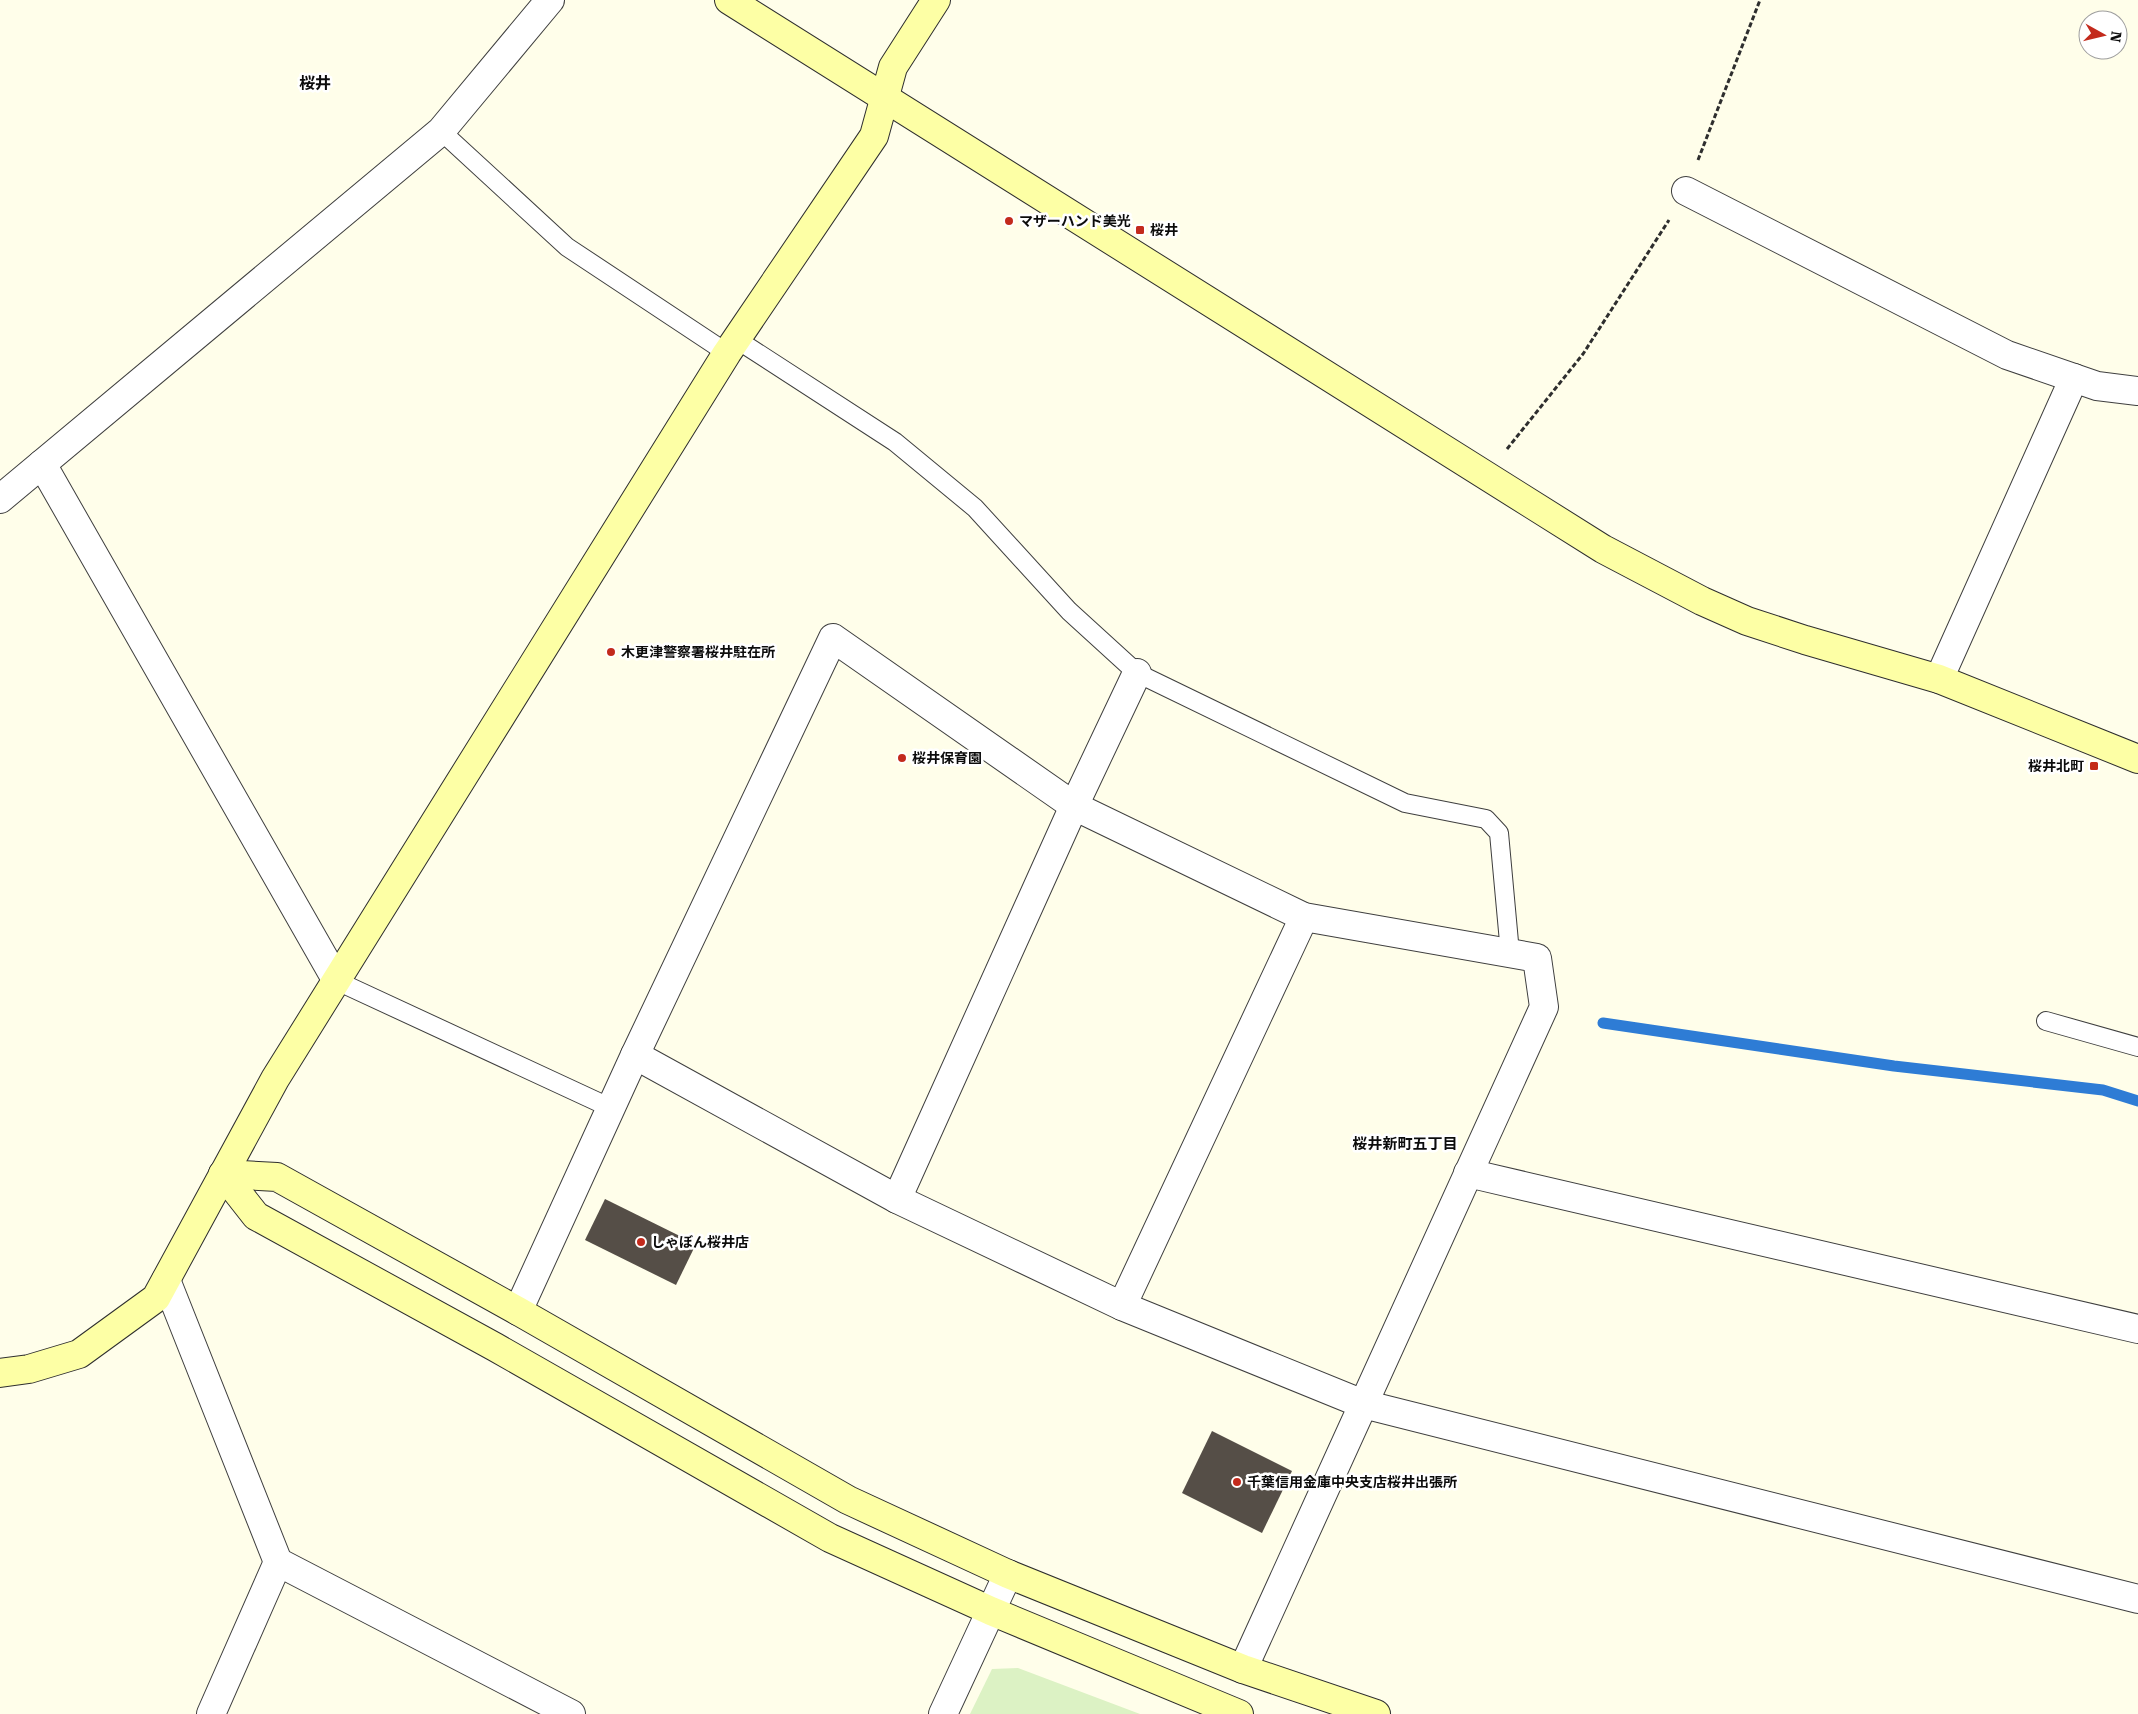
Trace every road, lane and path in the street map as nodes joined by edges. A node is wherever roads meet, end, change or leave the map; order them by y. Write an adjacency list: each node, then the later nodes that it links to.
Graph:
1 (550, 0): 6 (street)
2 (729, 0): 5 (street)
3 (936, 0): 5 (street)
4 (1760, 0): 7 (path)
5 (885, 98): 8 (street); 15 (street)
6 (442, 131): 8 (lane); 12 (street)
7 (1686, 192): 9 (street); 11 (path)
8 (732, 346): 14 (lane); 20 (street)
9 (2074, 378): 10 (street); 15 (street)
10 (2138, 391)
11 (1504, 452)
12 (42, 464): 13 (street); 20 (street)
13 (0, 500)
14 (1137, 673): 17 (street); 19 (lane)
15 (1939, 679): 16 (street)
16 (2138, 759)
17 (1074, 806): 18 (street); 23 (street); 27 (street)
18 (1304, 917): 19 (street); 29 (street)
19 (1510, 953): 25 (street)
20 (337, 981): 24 (lane); 26 (street)
21 (2046, 1021): 22 (lane)
22 (2138, 1047)
23 (635, 1055): 24 (street); 27 (street)
24 (611, 1108): 30 (street)
25 (1468, 1173): 31 (street); 33 (street)
26 (223, 1174): 28 (street); 30 (street); 37 (street)
27 (897, 1199): 29 (street)
28 (166, 1280): 32 (street); 34 (street)
29 (1122, 1306): 33 (street)
30 (518, 1310): 35 (street)
31 (2138, 1329)
32 (0, 1373)
33 (1363, 1404): 36 (street); 38 (street)
34 (278, 1562): 39 (street); 40 (street)
35 (1008, 1574): 37 (street); 38 (street)
36 (2138, 1599)
37 (991, 1611): 41 (street); 42 (street)
38 (1243, 1669): 43 (street)
39 (211, 1714)
40 (571, 1714)
41 (943, 1714)
42 (1239, 1714)
43 (1376, 1714)

